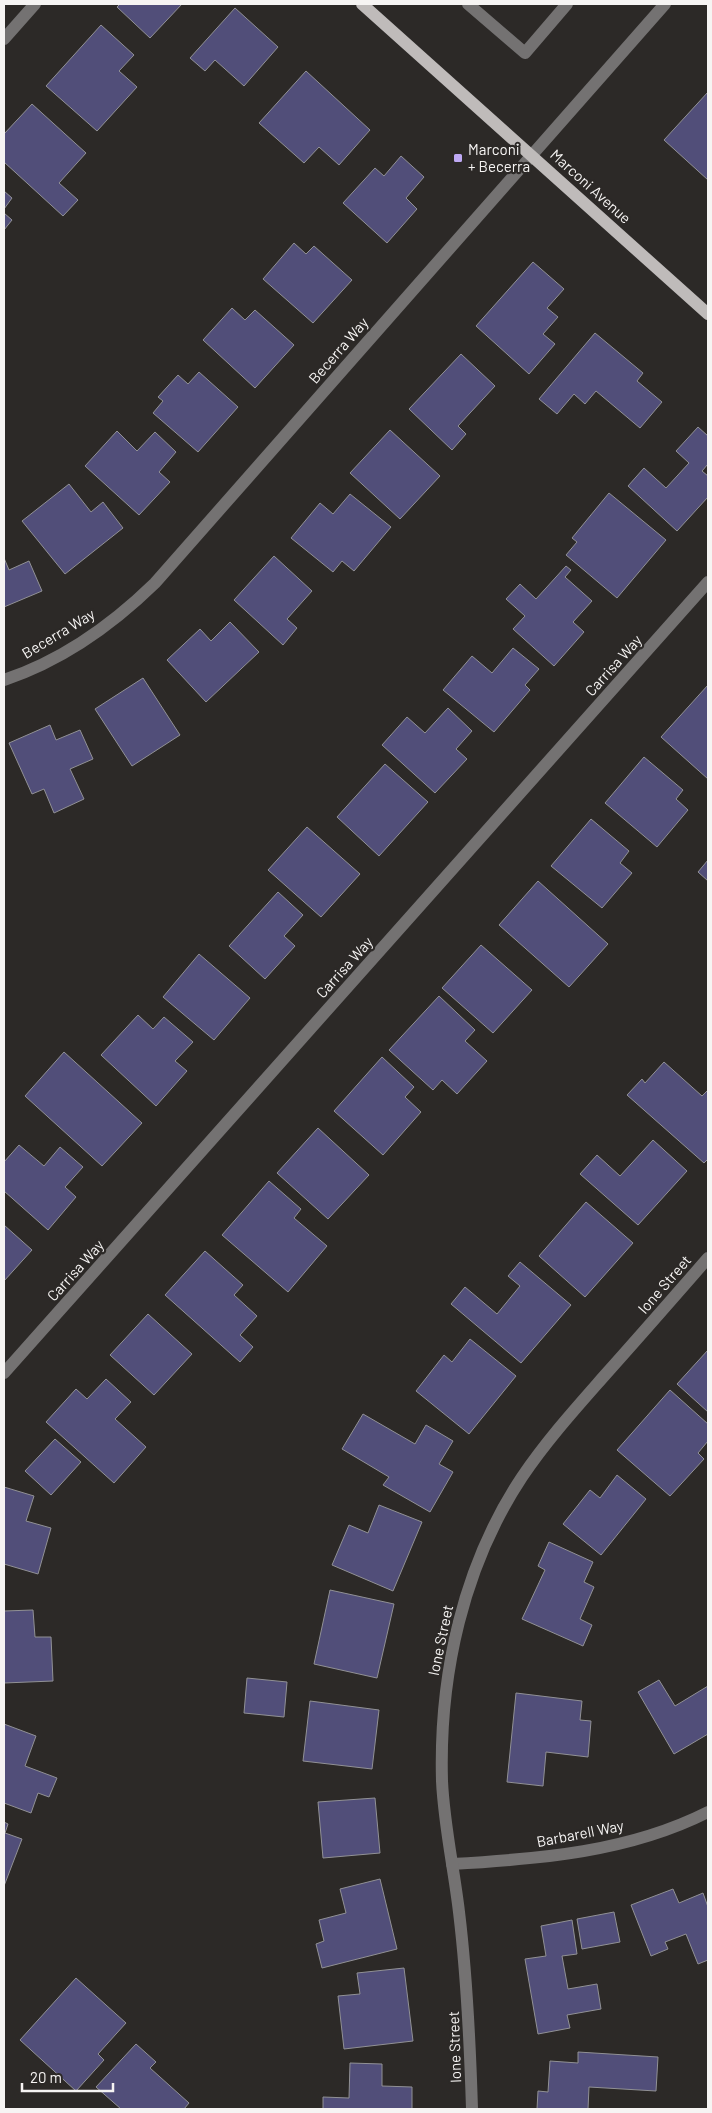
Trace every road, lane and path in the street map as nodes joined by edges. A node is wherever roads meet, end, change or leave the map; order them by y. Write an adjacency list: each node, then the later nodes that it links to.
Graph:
1 (34, 4): 6 (street)
2 (468, 4): 3 (street)
3 (568, 4)
4 (666, 4): 7 (street, Becerra Way)
5 (365, 5): 7 (main road, Marconi Avenue)
6 (4, 39)
7 (532, 156): 8 (main road, Marconi Avenue); 10 (street, Becerra Way)
8 (708, 314)
9 (708, 582): 12 (street, Carrisa Way)
10 (4, 680)
11 (708, 1258): 14 (street, Ione Street)
12 (4, 1374)
13 (708, 1812): 14 (street, Barbarell Way)
14 (452, 1864): 15 (street, Ione Street)
15 (472, 2109)

